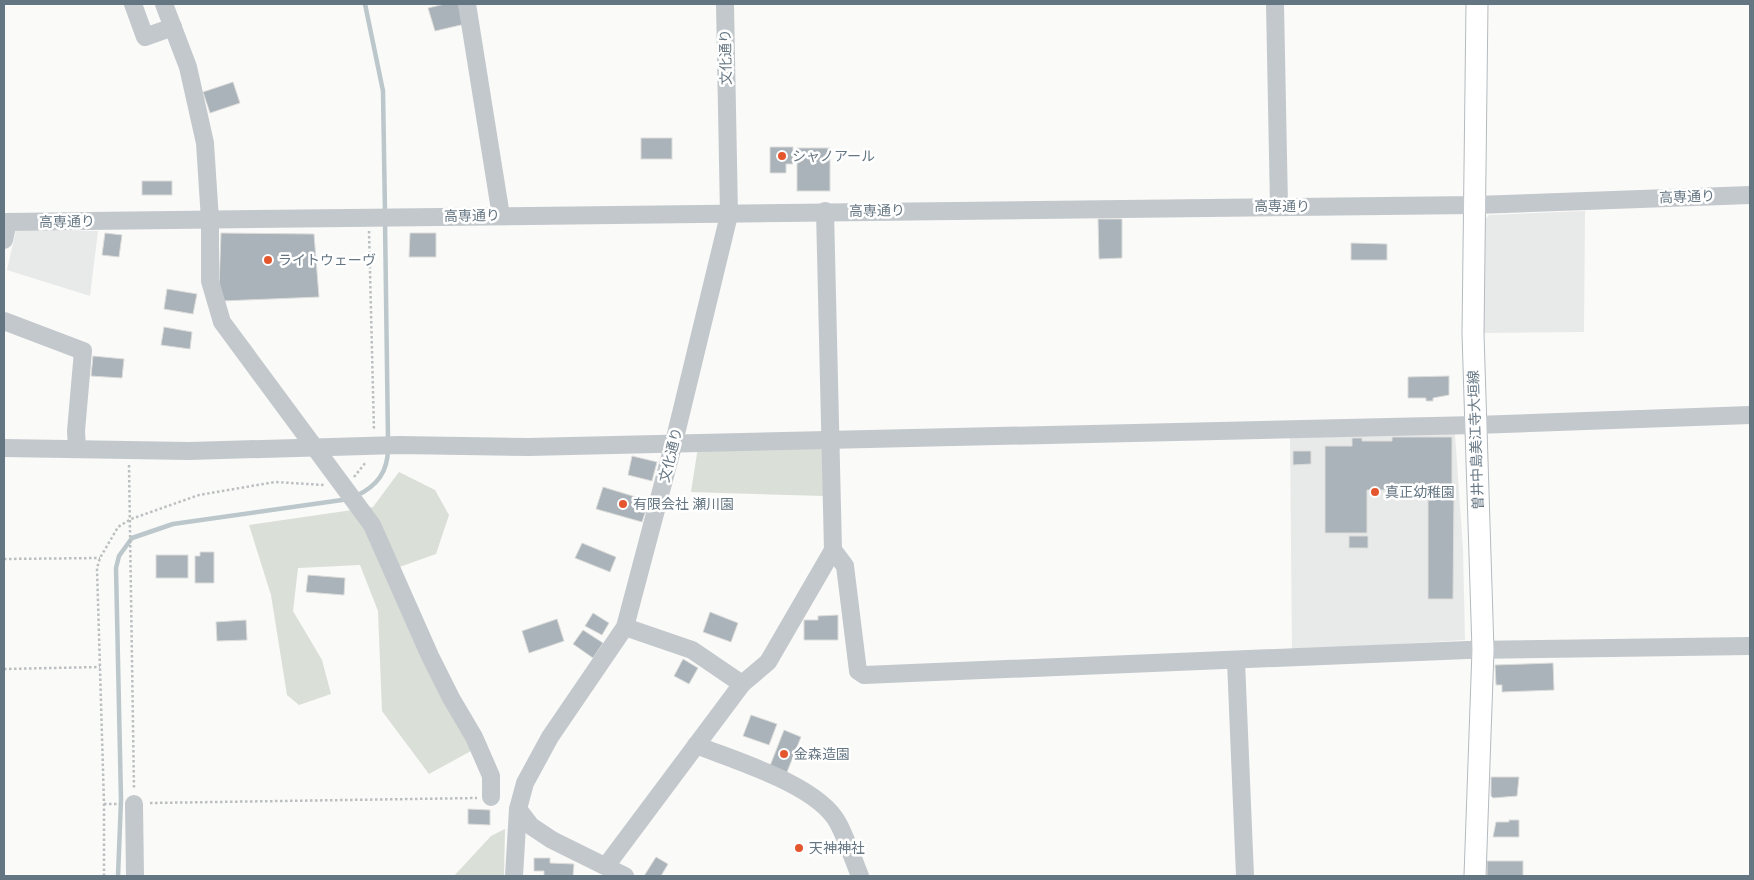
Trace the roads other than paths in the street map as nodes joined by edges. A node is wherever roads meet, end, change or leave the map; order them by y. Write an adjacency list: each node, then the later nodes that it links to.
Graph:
1 (133, 4): 7 (street)
2 (164, 4): 7 (street)
3 (467, 4): 13 (street)
4 (725, 4): 12 (street, 文化通り)
5 (1275, 4): 10 (street)
6 (1477, 4): 9 (main road, 曽井中島美江寺大垣線)
7 (173, 27): 14 (street)
8 (1750, 194): 9 (street, 高専通り)
9 (1474, 205): 10 (street, 高専通り); 19 (main road, 曽井中島美江寺大垣線)
10 (1279, 206): 11 (street, 高専通り)
11 (825, 211): 12 (street, 高専通り); 20 (street)
12 (729, 215): 13 (street, 高専通り); 21 (street, 文化通り)
13 (500, 216): 14 (street, 高専通り)
14 (210, 220): 15 (street, 高専通り); 24 (street)
15 (6, 222): 16 (street)
16 (4, 240)
17 (4, 321): 23 (street)
18 (1750, 415): 19 (street)
19 (1474, 425): 20 (street); 28 (main road, 曽井中島美江寺大垣線)
20 (830, 439): 21 (street); 25 (street)
21 (674, 442): 24 (street); 26 (street, 文化通り)
22 (4, 448): 23 (street)
23 (77, 448): 24 (street)
24 (314, 448): 32 (street)
25 (833, 550): 29 (street); 30 (street)
26 (625, 626): 30 (street); 34 (street, 文化通り)
27 (1750, 646): 28 (street)
28 (1483, 650): 29 (street); 41 (main road, 曽井中島美江寺大垣線)
29 (1236, 661): 40 (street)
30 (742, 684): 31 (street)
31 (696, 745): 35 (street); 39 (street)
32 (491, 798)
33 (134, 804): 36 (street)
34 (518, 809): 35 (street); 37 (street, 文化通り)
35 (606, 866): 38 (street)
36 (135, 876)
37 (514, 876)
38 (625, 876)
39 (860, 876)
40 (1245, 876)
41 (1476, 876)

